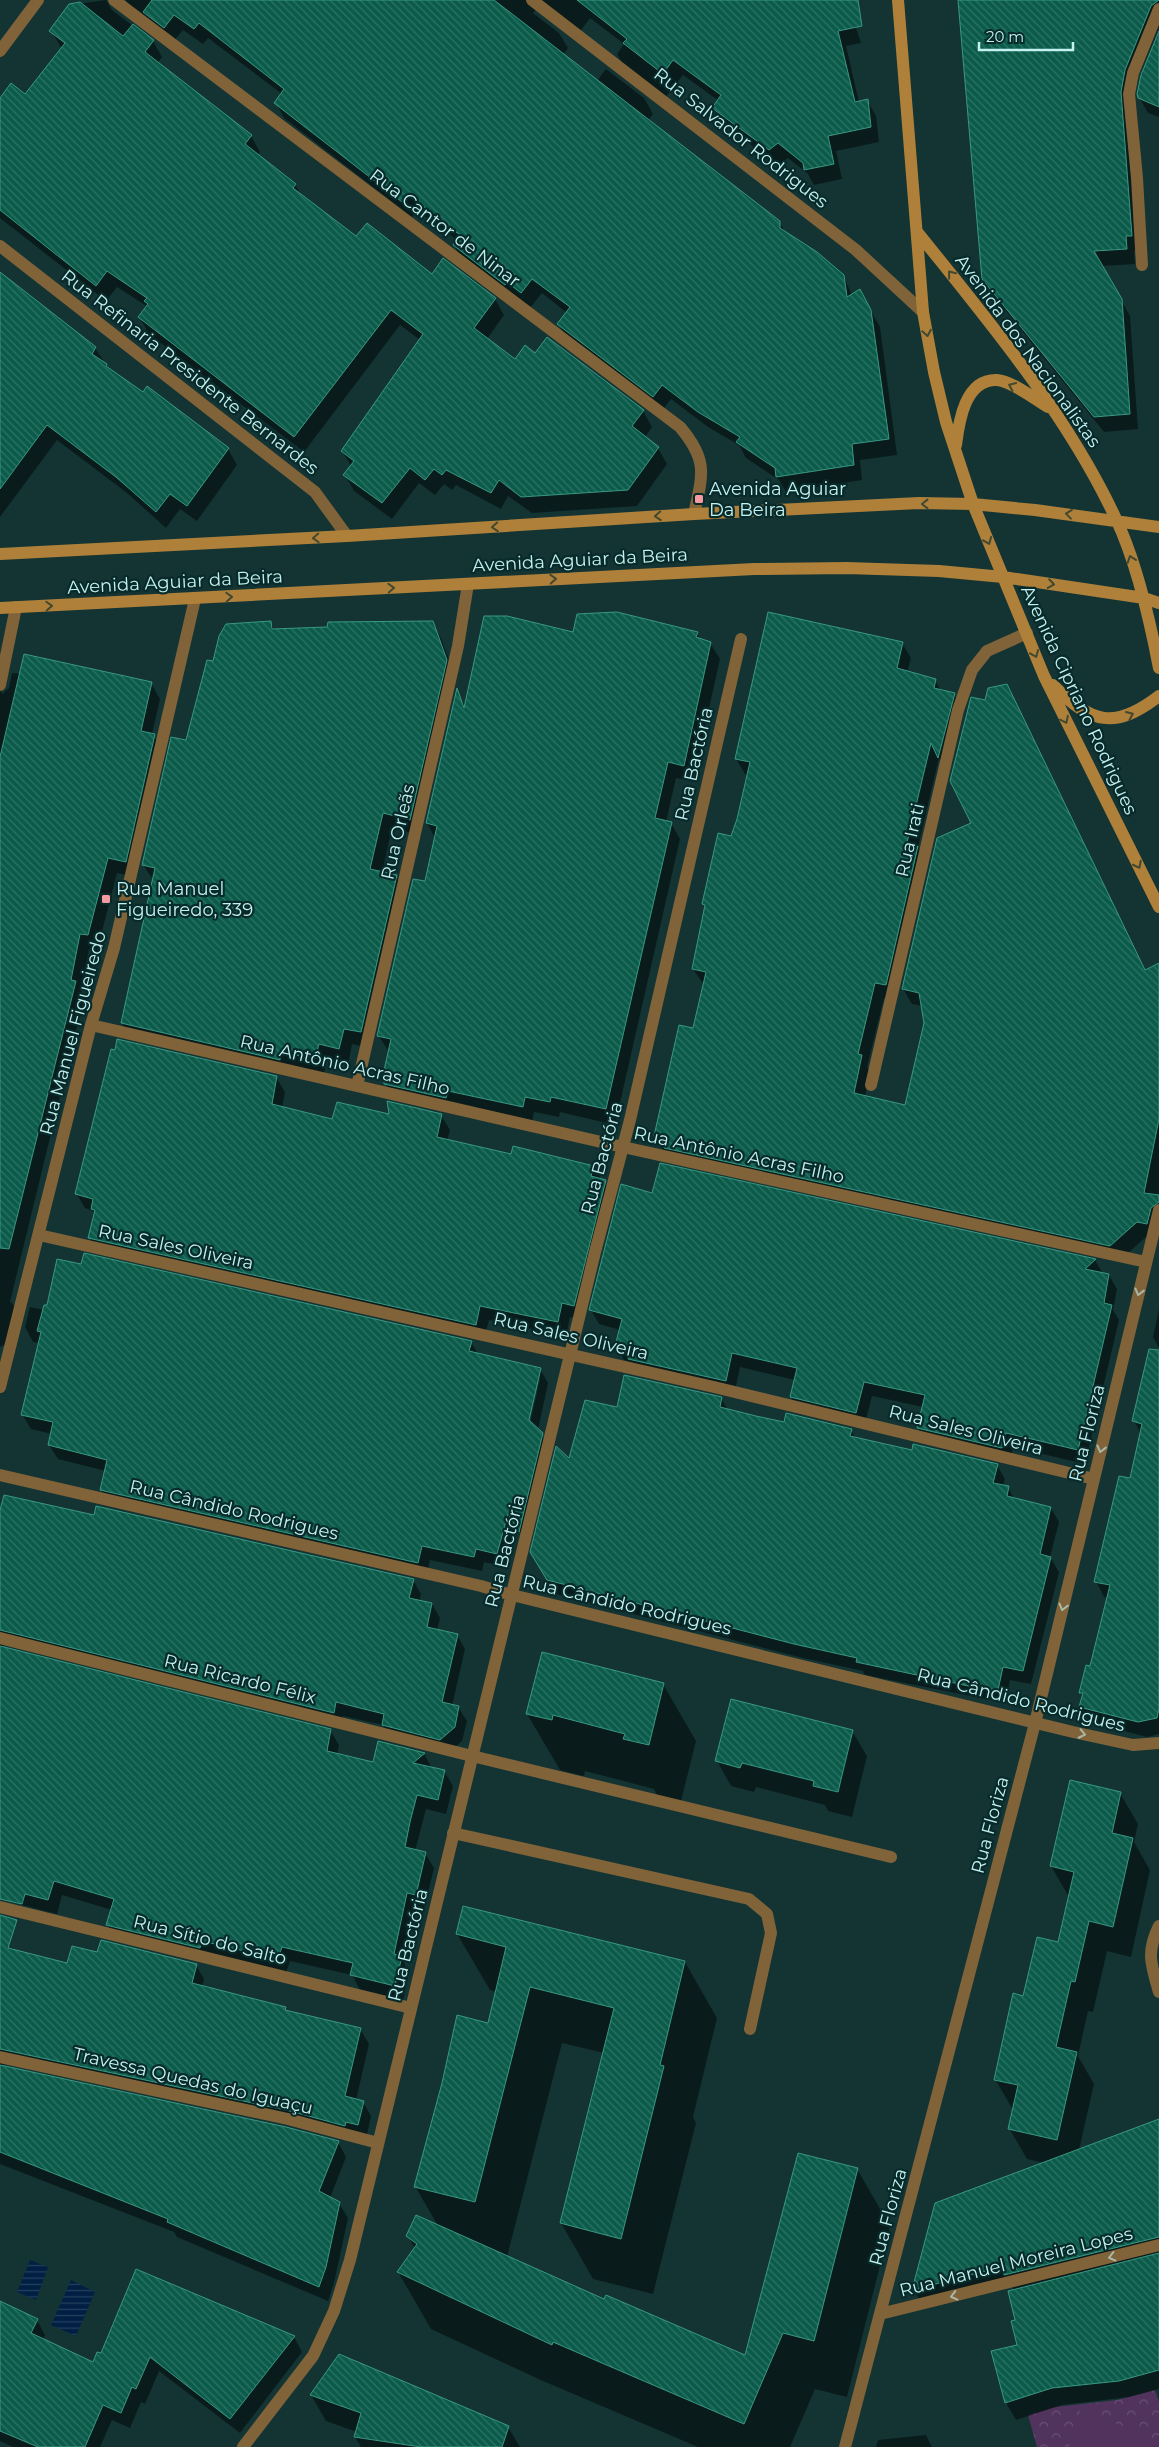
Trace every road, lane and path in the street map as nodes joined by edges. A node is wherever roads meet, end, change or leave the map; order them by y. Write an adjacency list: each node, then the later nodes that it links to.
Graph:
1 (38, 0): 6 (street)
2 (114, 0): 14 (street, Rua Cantor de Ninar)
3 (532, 0): 10 (street, Rua Salvador Rodrigues)
4 (898, 0): 7 (main road)
5 (1159, 9): 9 (street)
6 (0, 51)
7 (918, 233): 10 (main road); 11 (main road, Avenida dos Nacionalistas, one-way to 7)
8 (0, 246): 17 (street, Rua Refinaria Presidente Bernardes)
9 (1142, 265)
10 (923, 312): 12 (main road, one-way to 12)
11 (1054, 411): 12 (main road, one-way to 12); 15 (main road, Avenida dos Nacionalistas)
12 (955, 450): 13 (main road)
13 (973, 504): 14 (main road, Avenida Aguiar da Beira, one-way to 14); 15 (main road, Avenida Aguiar da Beira, one-way to 13); 19 (main road, Avenida Cipriano Rodrigues, one-way to 19)
14 (694, 514): 17 (main road, Avenida Aguiar da Beira, one-way to 17)
15 (1117, 520): 16 (main road, Avenida Aguiar da Beira); 21 (main road, one-way to 15)
16 (1159, 527)
17 (347, 536): 18 (main road, Avenida Aguiar da Beira, one-way to 18)
18 (0, 554)
19 (1003, 577): 20 (main road, Avenida Aguiar da Beira, one-way to 19); 21 (main road, Avenida Aguiar da Beira, one-way to 21); 26 (main road, Avenida Cipriano Rodrigues)
20 (468, 584): 22 (main road, Avenida Aguiar da Beira, one-way to 20); 35 (street, Rua Orleãs)
21 (1144, 598): 23 (main road, Avenida Aguiar da Beira); 28 (main road)
22 (195, 599): 24 (main road, Avenida Aguiar da Beira, one-way to 22); 33 (street, Rua Manuel Figueiredo)
23 (1159, 603)
24 (16, 607): 25 (main road, Avenida Aguiar da Beira); 30 (street)
25 (0, 608)
26 (1027, 633): 29 (main road, Avenida Cipriano Rodrigues, one-way to 29); 34 (street, Rua Irati)
27 (741, 639): 36 (street, Rua Bactória)
28 (1159, 668)
29 (1044, 676): 31 (main road, one-way to 31); 32 (main road, Avenida Cipriano Rodrigues, one-way to 32)
30 (0, 685)
31 (1159, 696)
32 (1159, 907)
33 (92, 1024): 35 (street, Rua Antônio Acras Filho); 38 (street, Rua Manuel Figueiredo)
34 (871, 1085)
35 (357, 1086): 36 (street, Rua Antônio Acras Filho)
36 (623, 1147): 39 (street, Rua Antônio Acras Filho); 40 (street, Rua Bactória)
37 (1159, 1210): 39 (street, Rua Floriza)
38 (39, 1235): 40 (street, Rua Sales Oliveira); 41 (street, Rua Manuel Figueiredo)
39 (1146, 1262): 43 (street, Rua Floriza, one-way to 43)
40 (570, 1354): 43 (street, Rua Sales Oliveira); 44 (street, Rua Bactória)
41 (0, 1386)
42 (0, 1475): 44 (street, Rua Cândido Rodrigues)
43 (1094, 1479): 46 (street, Rua Floriza, one-way to 46)
44 (512, 1595): 46 (street, Rua Cândido Rodrigues); 48 (street, Rua Bactória)
45 (0, 1638): 48 (street, Rua Ricardo Félix)
46 (1035, 1723): 47 (street, Rua Cândido Rodrigues, one-way to 47); 59 (street, Rua Floriza)
47 (1159, 1744)
48 (472, 1756): 49 (street, Rua Bactória); 50 (street, Rua Ricardo Félix)
49 (453, 1833): 54 (street, Rua Bactória); 55 (street)
50 (891, 1857)
51 (0, 1907): 54 (street, Rua Sítio do Salto)
52 (1159, 1926): 53 (street)
53 (1159, 1992)
54 (411, 2008): 57 (street, Rua Bactória)
55 (750, 2029)
56 (0, 2056): 57 (street, Travessa Quedas do Iguaçu)
57 (378, 2143): 60 (street, Rua Bactória)
58 (1159, 2245): 59 (street, Rua Manuel Moreira Lopes, one-way to 59)
59 (880, 2314): 61 (street, Rua Floriza)
60 (243, 2447)
61 (845, 2447)

